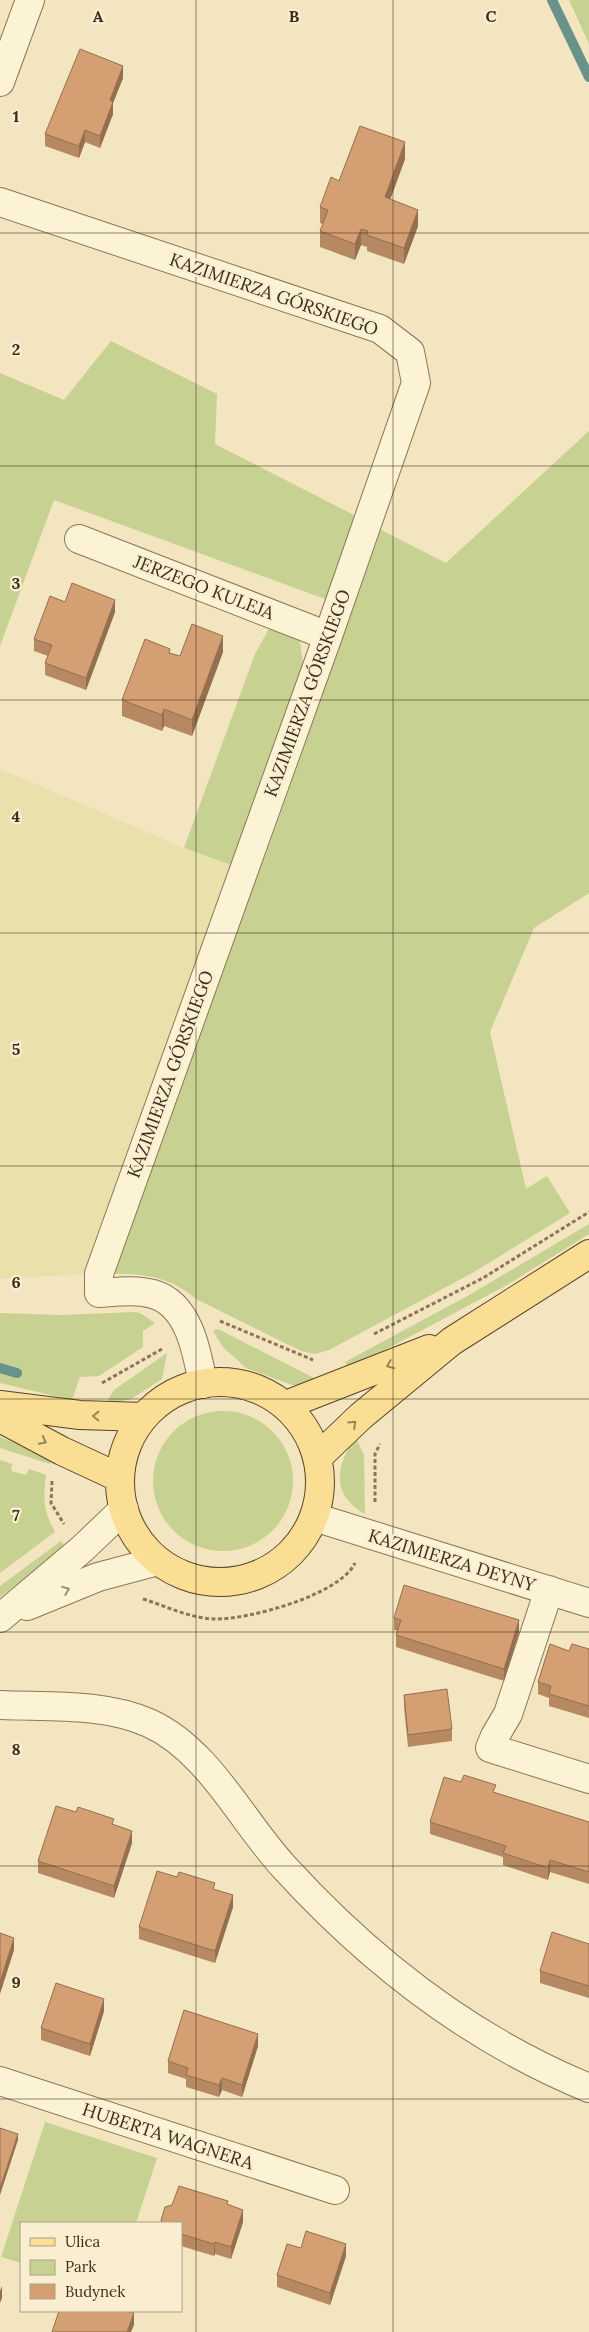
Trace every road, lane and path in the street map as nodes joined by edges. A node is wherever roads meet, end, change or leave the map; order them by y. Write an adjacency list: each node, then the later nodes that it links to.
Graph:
1 (30, 0): 2 (street)
2 (0, 82)
3 (0, 202): 5 (street, KAZIMIERZA GÓRSKIEGO)
4 (80, 539): 5 (street, JERZEGO KULEJA)
5 (328, 636): 8 (street, KAZIMIERZA GÓRSKIEGO)
6 (589, 1212): 9 (path)
7 (589, 1254): 10 (main road)
8 (190, 1332): 11 (path); 12 (street, KAZIMIERZA GÓRSKIEGO); 15 (path)
9 (370, 1336)
10 (452, 1341): 14 (main road, one-way to 14); 19 (main road, one-way to 10)
11 (319, 1362)
12 (203, 1384): 14 (main road); 16 (main road)
13 (0, 1405): 15 (main road)
14 (286, 1405): 19 (main road)
15 (80, 1415): 16 (main road, one-way to 15)
16 (144, 1417): 20 (main road)
17 (0, 1418): 18 (main road, one-way to 18)
18 (62, 1451): 20 (main road); 23 (path)
19 (318, 1457): 22 (main road)
20 (120, 1478): 21 (main road)
21 (124, 1509): 24 (main road); 29 (street)
22 (314, 1518): 24 (main road); 26 (street, KAZIMIERZA DEYNY)
23 (69, 1532)
24 (158, 1561): 29 (street, one-way to 24)
25 (352, 1570): 28 (path)
26 (549, 1590): 27 (street, KAZIMIERZA DEYNY); 31 (street)
27 (589, 1603)
28 (193, 1616)
29 (2, 1617)
30 (0, 1705): 33 (street)
31 (589, 1779)
32 (0, 2081): 34 (street, HUBERTA WAGNERA)
33 (589, 2088)
34 (335, 2190)

